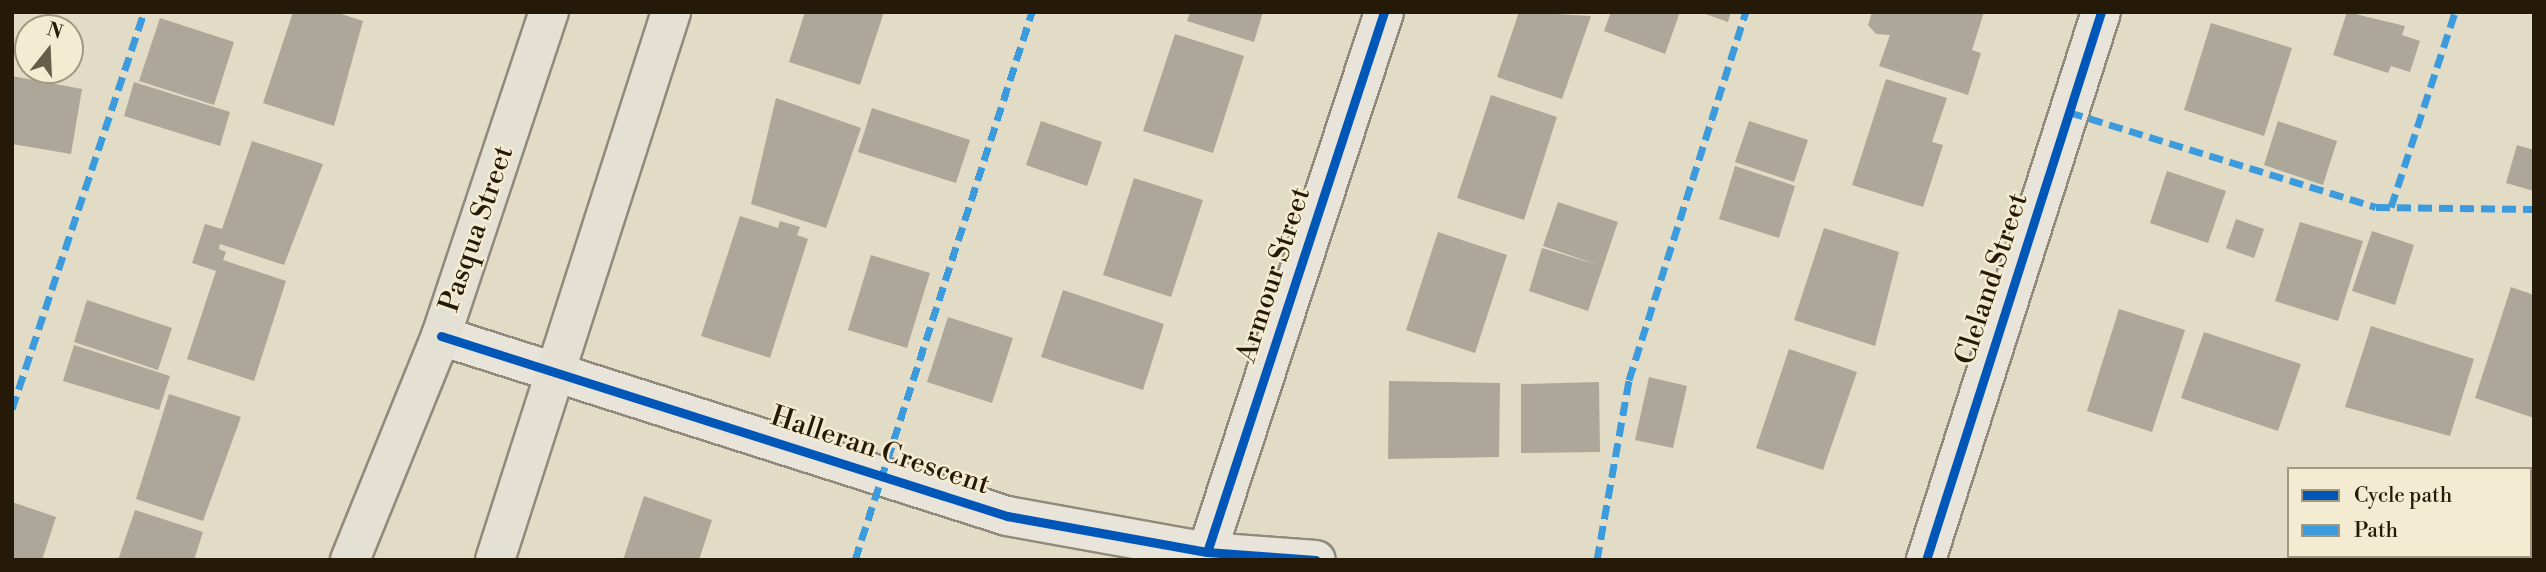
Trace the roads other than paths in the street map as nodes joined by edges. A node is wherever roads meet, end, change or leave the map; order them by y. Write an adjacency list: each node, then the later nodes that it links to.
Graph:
1 (549, 12): 5 (main road, Pasqua Street)
2 (671, 12): 6 (main road)
3 (1384, 12): 7 (street, Armour Street)
4 (2101, 12): 11 (street, Cleland Street)
5 (441, 336): 6 (street, Halleran Crescent); 8 (main road, Pasqua Street)
6 (554, 369): 7 (street, Halleran Crescent); 9 (main road)
7 (1207, 552): 10 (street, Halleran Crescent)
8 (350, 560)
9 (495, 560)
10 (1316, 560)
11 (1926, 560)

